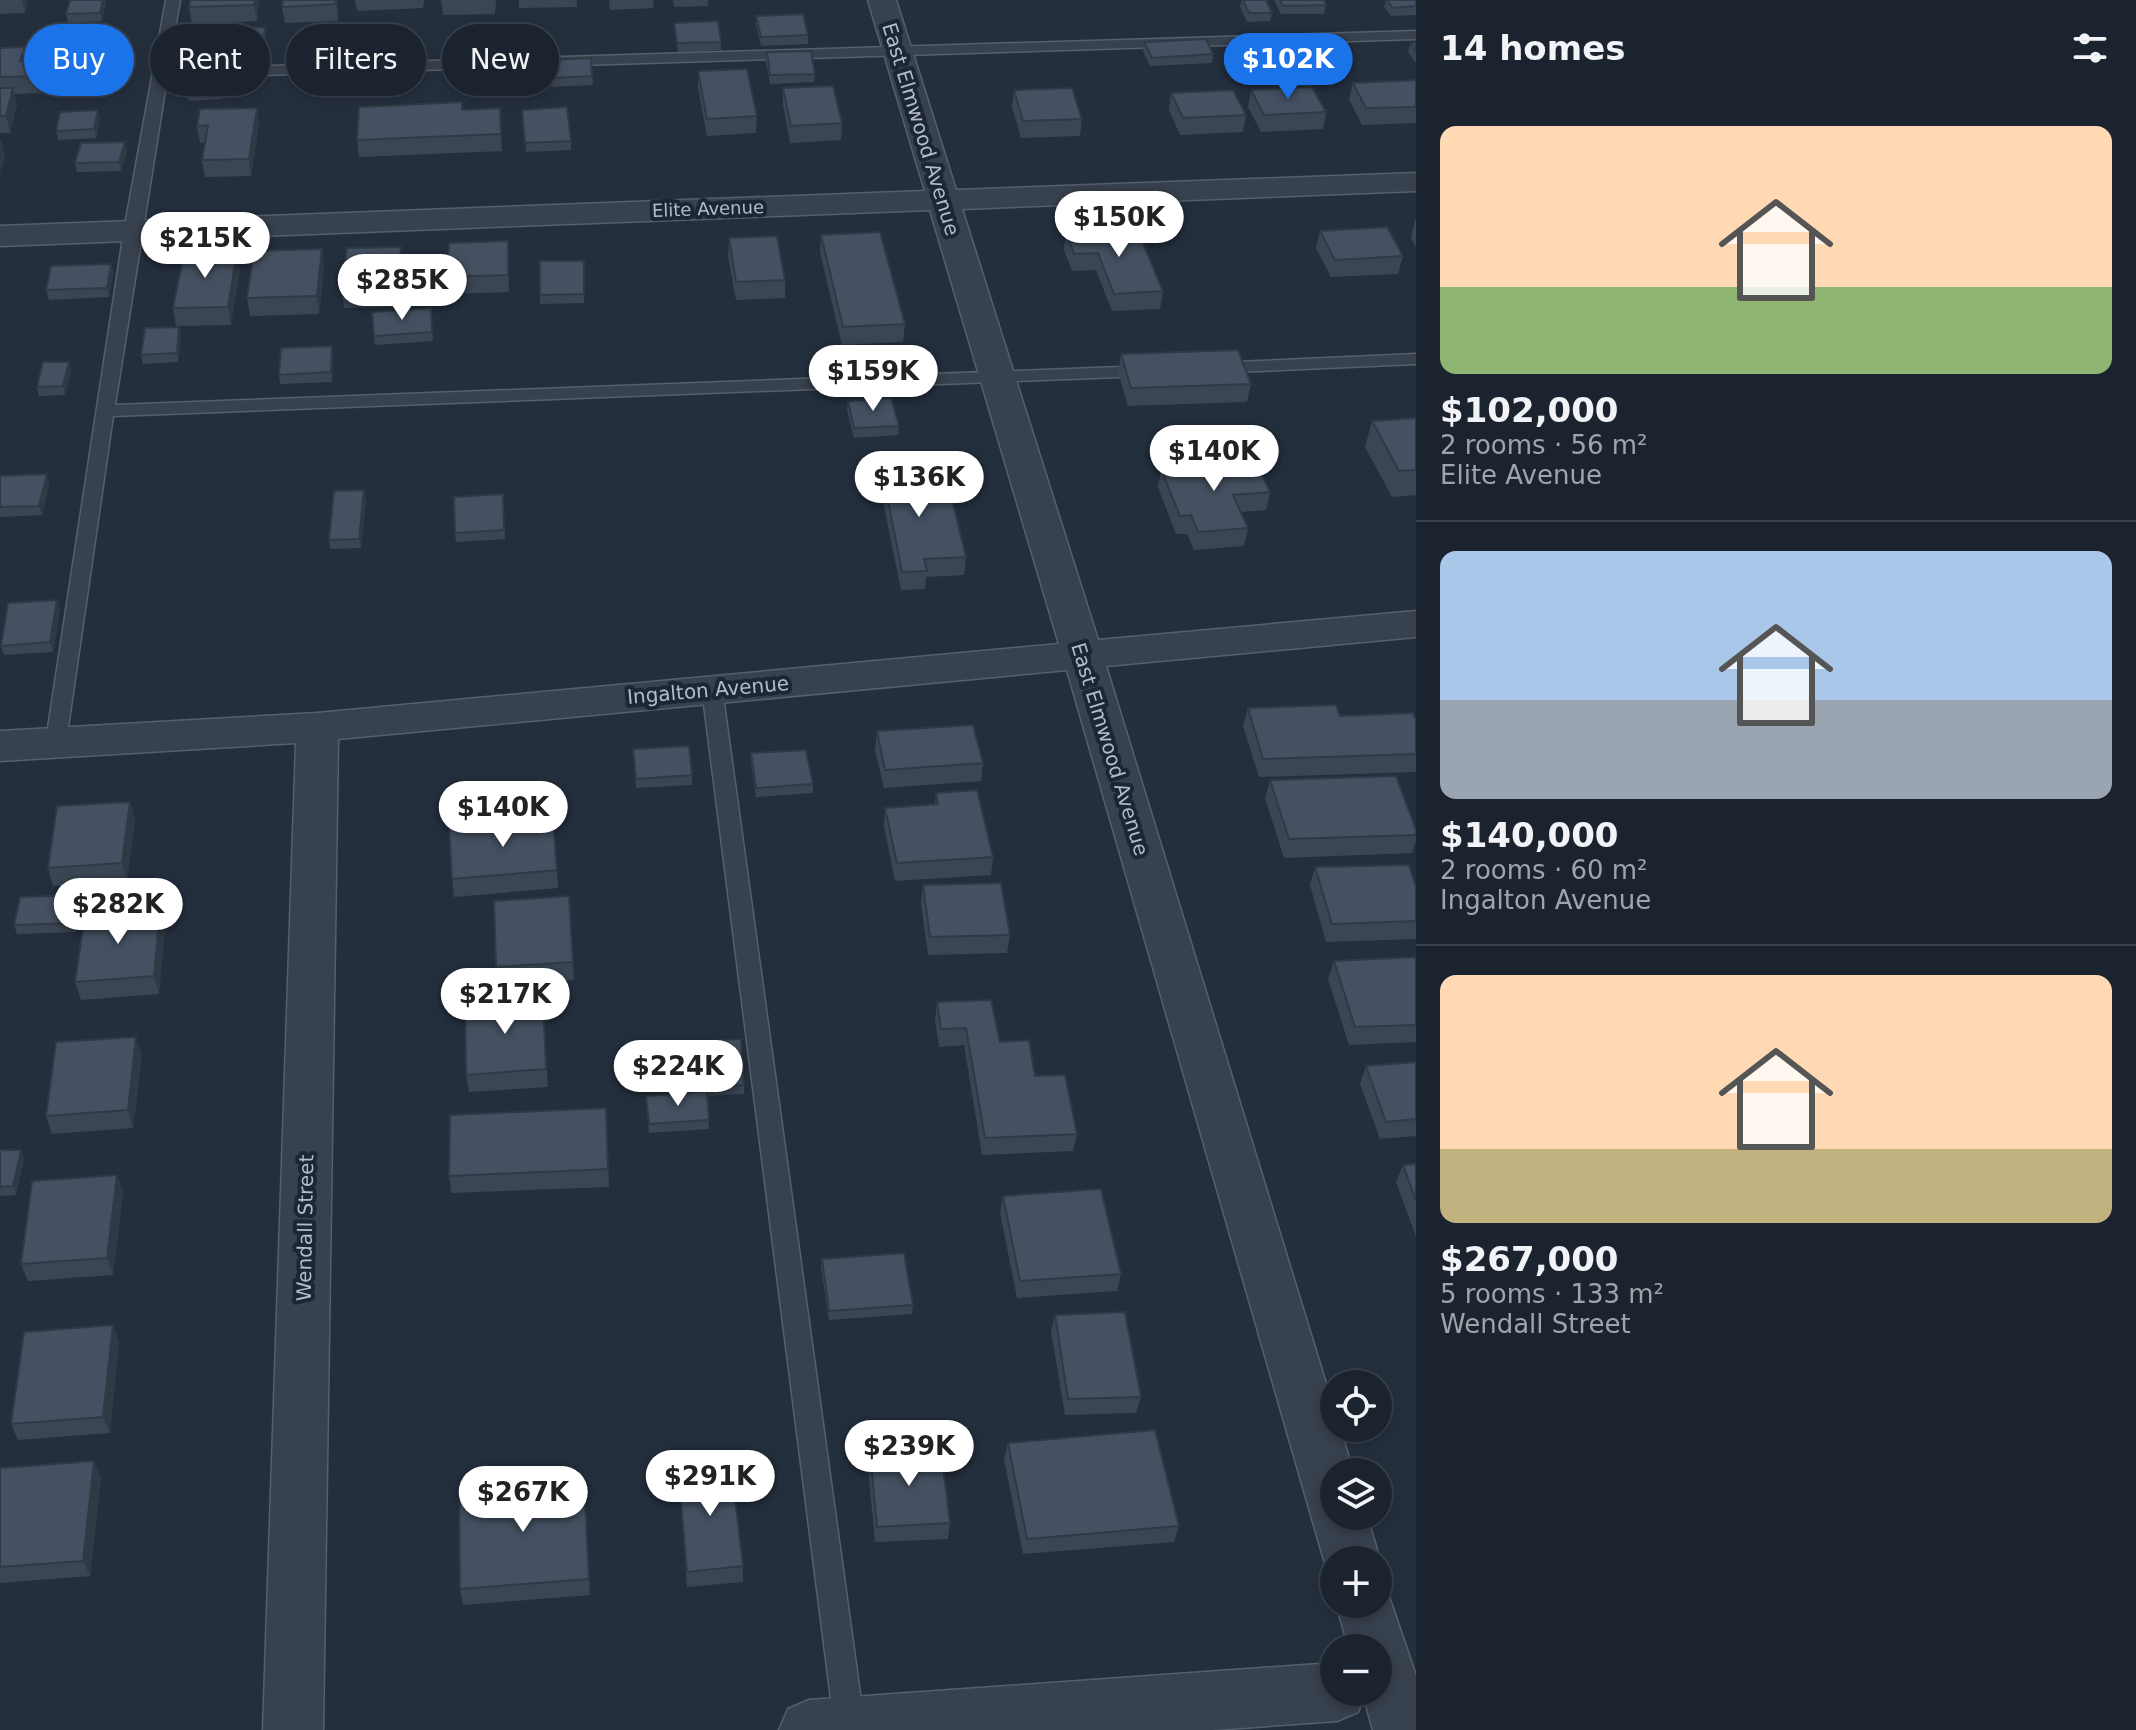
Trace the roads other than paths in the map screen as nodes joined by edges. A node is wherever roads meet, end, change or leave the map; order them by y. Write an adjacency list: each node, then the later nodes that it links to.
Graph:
1 (173, 0): 3 (lane)
2 (882, 0): 5 (street, East Elmwood Avenue)
3 (169, 24)
4 (1416, 35): 5 (lane)
5 (897, 51): 6 (lane); 9 (street, East Elmwood Avenue)
6 (270, 71)
7 (156, 96): 10 (lane)
8 (1416, 182): 9 (street, Elite Avenue)
9 (943, 200): 10 (street, Elite Avenue); 15 (street, East Elmwood Avenue)
10 (132, 231): 11 (street, Elite Avenue); 16 (lane)
11 (0, 236)
12 (1416, 359): 13 (lane)
13 (1199, 368)
14 (1168, 370): 15 (lane)
15 (997, 377): 16 (lane); 18 (street, East Elmwood Avenue)
16 (105, 411): 21 (lane)
17 (1416, 624): 18 (street, Ingalton Avenue)
18 (1082, 654): 19 (street, Ingalton Avenue); 23 (street, East Elmwood Avenue)
19 (712, 689): 20 (street, Ingalton Avenue); 25 (lane)
20 (317, 727): 21 (street, Ingalton Avenue); 26 (street, Wendall Street)
21 (56, 741): 22 (street, Ingalton Avenue)
22 (0, 746)
23 (1321, 1458)
24 (1320, 1701): 25 (street)
25 (836, 1729)
26 (293, 1730)

